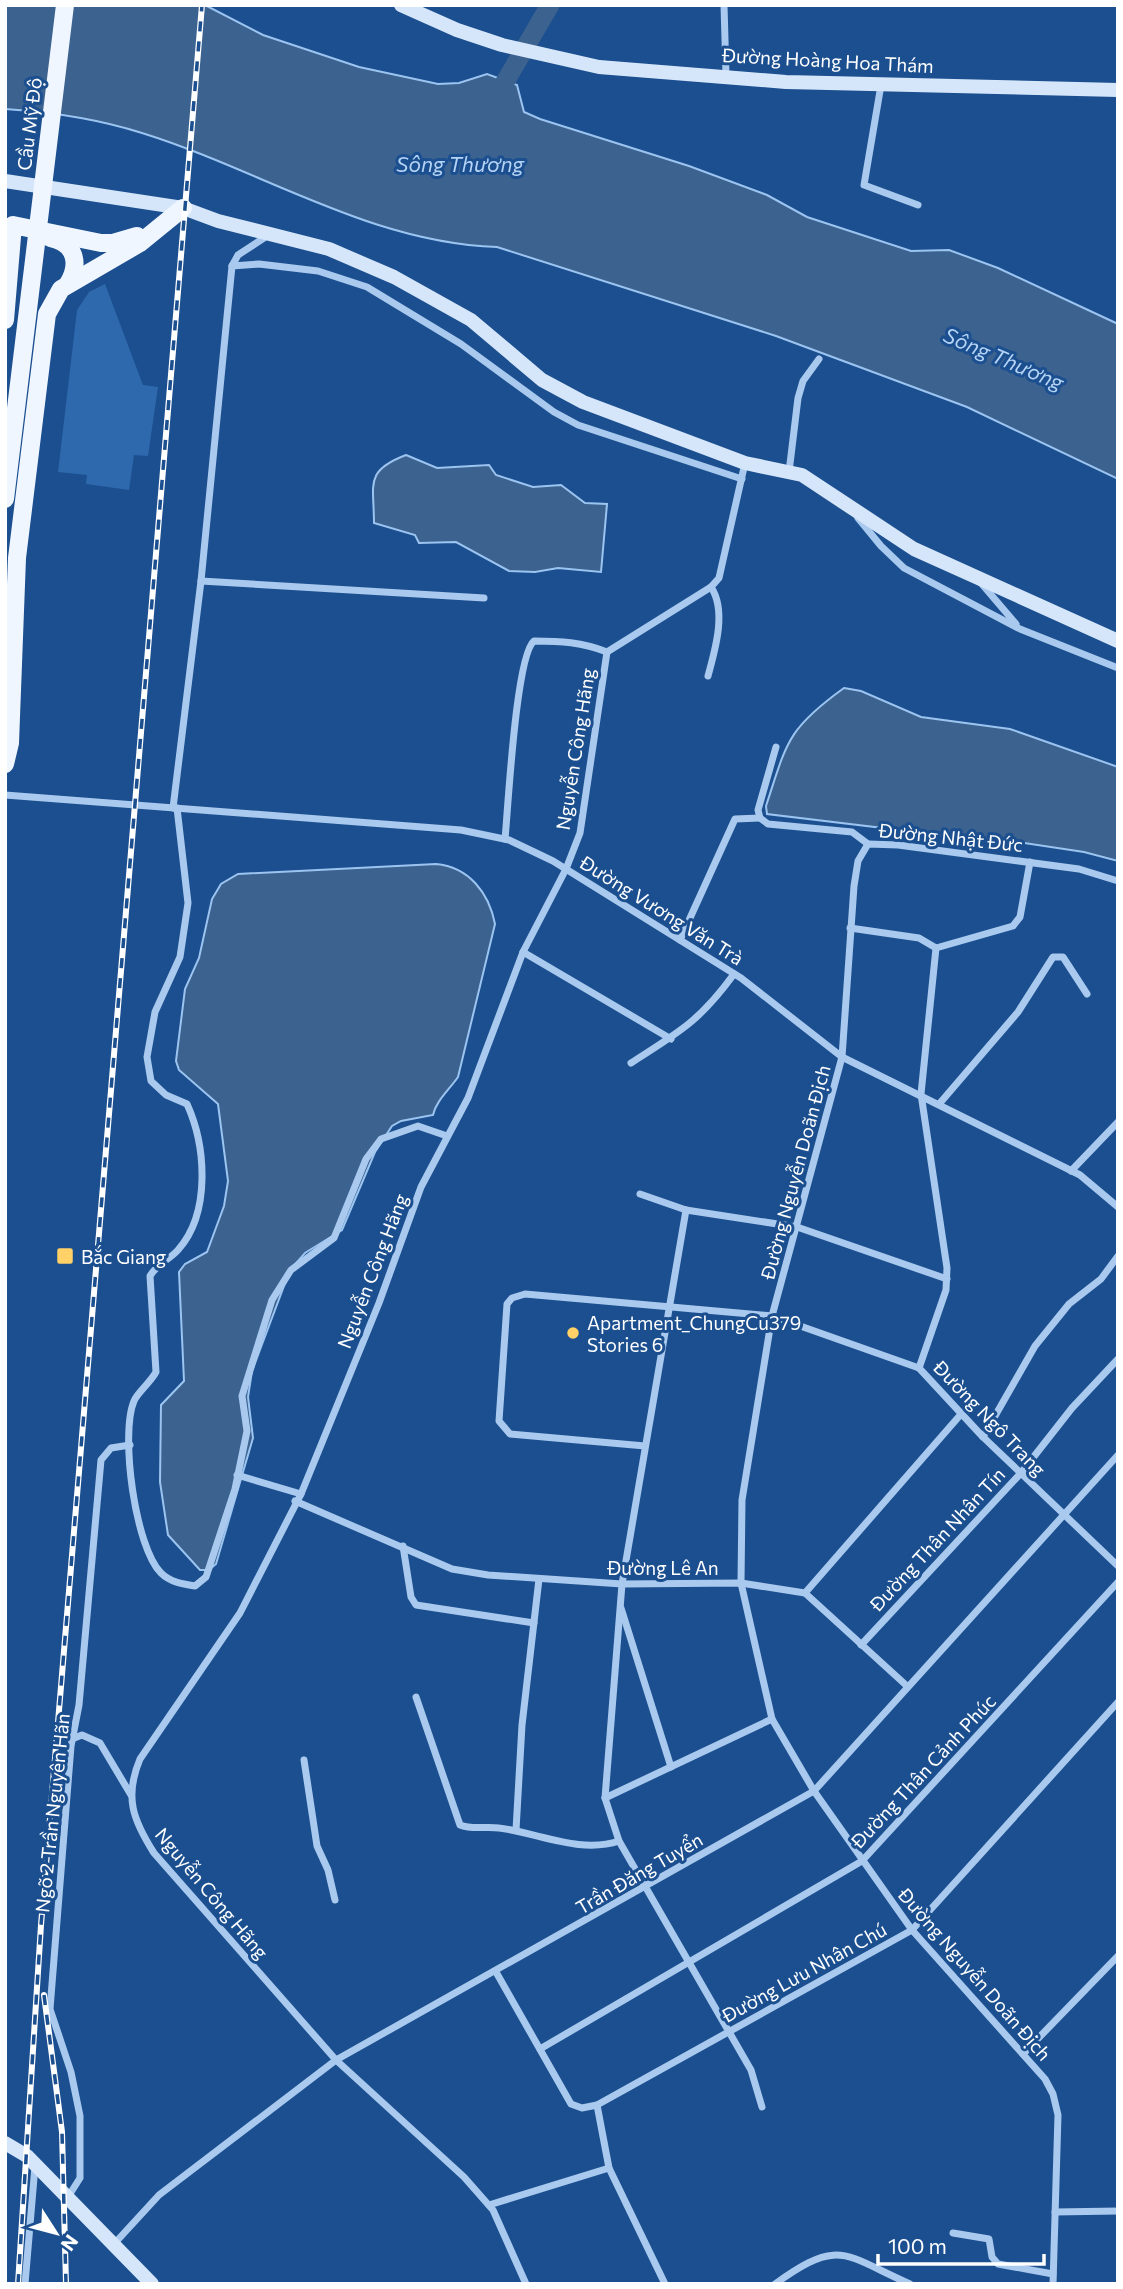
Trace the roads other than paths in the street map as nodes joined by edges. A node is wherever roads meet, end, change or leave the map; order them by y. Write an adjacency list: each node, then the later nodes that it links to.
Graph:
1 (65, 5): 20 (main road, Cầu Mỹ Độ, bridge)
2 (401, 5): 4 (street, Đường Hoàng Hoa Thám)
3 (724, 5): 4 (street)
4 (726, 75): 5 (street, Đường Hoàng Hoa Thám)
5 (881, 84): 6 (street, Đường Hoàng Hoa Thám); 8 (street)
6 (1118, 90)
7 (5, 181): 9 (street)
8 (918, 205)
9 (183, 208): 11 (main road); 12 (street)
10 (10, 223): 11 (main road); 14 (main road); 15 (main road)
11 (166, 223): 14 (main road)
12 (271, 233): 13 (street); 17 (street)
13 (232, 266): 19 (street); 23 (street)
14 (68, 284): 32 (main road)
15 (5, 320)
16 (819, 359): 18 (street)
17 (745, 463): 18 (street); 19 (street)
18 (789, 472): 21 (street)
19 (742, 479): 24 (street)
20 (5, 499)
21 (852, 510): 22 (street); 26 (street)
22 (975, 577): 26 (street); 27 (street)
23 (201, 581): 25 (street); 34 (street)
24 (711, 587): 28 (street, Nguyễn Công Hãng); 30 (street)
25 (484, 598)
26 (1020, 629): 29 (street)
27 (1118, 641)
28 (607, 652): 36 (street); 39 (street, Nguyễn Công Hãng)
29 (1118, 667)
30 (708, 676)
31 (776, 747): 35 (street)
32 (5, 764)
33 (5, 795): 34 (street, Đường Vương Văn Trà)
34 (175, 808): 36 (street, Đường Vương Văn Trà); 67 (street)
35 (760, 818): 37 (street); 42 (street)
36 (505, 839): 39 (street, Đường Vương Văn Trà)
37 (868, 844): 38 (street, Đường Nhật Đức); 41 (street, Đường Nhật Đức)
38 (1030, 862): 40 (street, Đường Nhật Đức); 43 (street)
39 (566, 869): 42 (street, Đường Vương Văn Trà); 44 (street, Nguyễn Công Hãng)
40 (1118, 881)
41 (850, 929): 43 (street); 48 (street, Đường Nhật Đức)
42 (680, 940): 45 (street, Đường Vương Văn Trà)
43 (936, 948): 50 (street)
44 (523, 952): 47 (street); 53 (street, Nguyễn Công Hãng)
45 (734, 974): 47 (street); 48 (street, Đường Vương Văn Trà)
46 (1087, 994): 51 (street)
47 (671, 1039): 49 (street)
48 (842, 1057): 50 (street, Đường Vương Văn Trà); 58 (street, Đường Nguyễn Doãn Địch)
49 (631, 1063)
50 (921, 1094): 51 (street, Đường Vương Văn Trà); 60 (street)
51 (940, 1103): 54 (street, Đường Vương Văn Trà)
52 (1118, 1122): 54 (street)
53 (447, 1136): 71 (street); 72 (street, Nguyễn Công Hãng)
54 (1072, 1171): 56 (street, Đường Vương Văn Trà)
55 (640, 1194): 57 (street)
56 (1118, 1207)
57 (686, 1210): 58 (street); 61 (street)
58 (797, 1227): 60 (street); 62 (street, Đường Nguyễn Doãn Địch)
59 (1118, 1256): 66 (street)
60 (947, 1279): 64 (street)
61 (669, 1307): 62 (street, Đường Ngô Trang); 68 (street); 68 (street, Đường Ngô Trang)
62 (772, 1316): 64 (street, Đường Ngô Trang); 79 (street, Đường Nguyễn Doãn Địch)
63 (1118, 1359): 70 (street, Đường Thân Nhân Tín)
64 (919, 1368): 65 (street, Đường Ngô Trang)
65 (962, 1413): 66 (street, Đường Ngô Trang); 81 (street)
66 (983, 1437): 70 (street, Đường Ngô Trang)
67 (130, 1445): 71 (street); 89 (street, Ngõ 2 Trần Nguyên Hãn)
68 (645, 1446): 80 (street)
69 (1118, 1455): 74 (street, Trần Đăng Tuyển)
70 (1021, 1473): 74 (street, Đường Ngô Trang); 84 (street, Đường Thân Nhân Tín)
71 (237, 1475): 72 (street)
72 (301, 1494): 73 (street, Nguyễn Công Hãng)
73 (295, 1501): 75 (street, Đường Lê An); 93 (street, Nguyễn Công Hãng)
74 (1062, 1514): 76 (street, Đường Ngô Trang); 85 (street, Trần Đăng Tuyển)
75 (403, 1546): 77 (street, Đường Lê An); 83 (street)
76 (1118, 1566)
77 (540, 1579): 80 (street, Đường Lê An); 83 (street)
78 (1118, 1582): 97 (street, Đường Thân Cảnh Phúc)
79 (741, 1583): 80 (street, Đường Lê An); 81 (street, Đường Lê An); 88 (street, Đường Nguyễn Doãn Địch)
80 (622, 1584): 82 (street)
81 (804, 1593): 84 (street)
82 (620, 1604): 91 (street); 94 (street)
83 (534, 1623): 95 (street)
84 (860, 1645): 85 (street)
85 (907, 1686): 92 (street, Trần Đăng Tuyển)
86 (416, 1698): 95 (street)
87 (1118, 1702): 100 (street, Đường Lưu Nhân Chú)
88 (772, 1719): 91 (street); 92 (street, Đường Nguyễn Doãn Địch)
89 (72, 1739): 93 (street); 113 (street, Ngõ 2 Trần Nguyên Hãn)
90 (304, 1760): 99 (street)
91 (671, 1768): 94 (street)
92 (814, 1791): 97 (street, Đường Nguyễn Doãn Địch); 98 (street, Trần Đăng Tuyển)
93 (131, 1796): 107 (street, Nguyễn Công Hãng)
94 (605, 1797): 96 (street)
95 (516, 1830): 96 (street)
96 (619, 1841): 98 (street)
97 (862, 1861): 100 (street, Đường Nguyễn Doãn Địch); 102 (street, Đường Thân Cảnh Phúc)
98 (647, 1886): 102 (street); 103 (street, Trần Đăng Tuyển)
99 (335, 1900)
100 (912, 1930): 104 (street, Đường Lưu Nhân Chú); 106 (street, Đường Nguyễn Doãn Địch)
101 (1118, 1956): 106 (street)
102 (689, 1959): 104 (street); 105 (street, Đường Thân Cảnh Phúc)
103 (496, 1972): 105 (street); 107 (street, Trần Đăng Tuyển)
104 (729, 2031): 108 (street, Đường Lưu Nhân Chú); 109 (street)
105 (540, 2049): 108 (street)
106 (1023, 2054): 115 (street, Đường Nguyễn Doãn Địch)
107 (336, 2060): 114 (street, Nguyễn Công Hãng); 118 (street, Trần Đăng Tuyển)
108 (597, 2105): 112 (street)
109 (762, 2108)
110 (5, 2143): 111 (street)
111 (35, 2165): 113 (street); 120 (street)
112 (609, 2168): 114 (street); 123 (street)
113 (68, 2197): 118 (street)
114 (489, 2205): 122 (street, Nguyễn Công Hãng)
115 (1055, 2211): 116 (street); 119 (street, Đường Nguyễn Doãn Địch)
116 (1118, 2211)
117 (953, 2233): 119 (street)
118 (113, 2245): 121 (street)
119 (1054, 2274): 126 (street, Đường Nguyễn Doãn Địch)
120 (25, 2284)
121 (152, 2284)
122 (526, 2284)
123 (665, 2284)
124 (775, 2284): 125 (street)
125 (910, 2284)
126 (1053, 2284)

